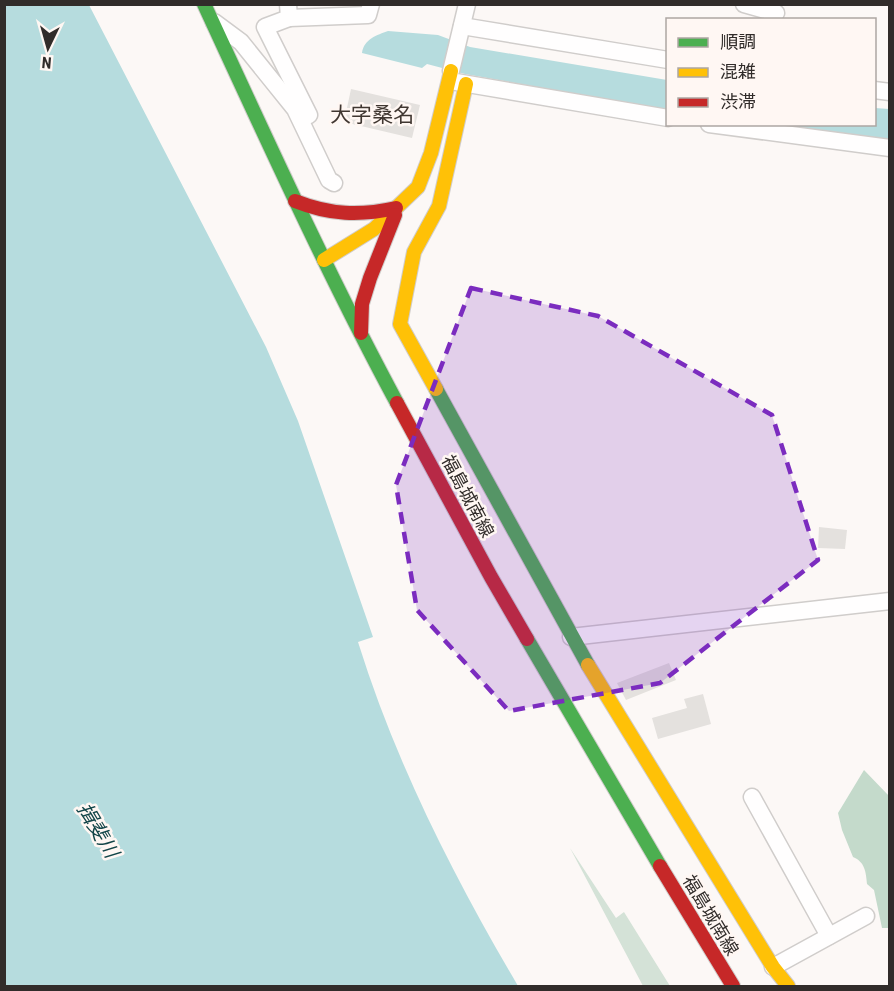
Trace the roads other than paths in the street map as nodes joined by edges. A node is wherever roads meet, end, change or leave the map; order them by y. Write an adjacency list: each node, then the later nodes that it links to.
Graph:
1 (370, 4): 4 (street)
2 (467, 4): 7 (street)
3 (744, 4): 6 (street)
4 (289, 11): 12 (street)
5 (208, 12): 12 (street); 16 (street, 福島城南線)
6 (776, 12)
7 (462, 26): 8 (street); 9 (street)
8 (666, 60)
9 (450, 76): 10 (street); 17 (street)
10 (466, 84): 11 (street); 21 (street)
11 (666, 118)
12 (302, 120): 15 (street)
13 (724, 126): 14 (street)
14 (890, 148)
15 (334, 183)
16 (295, 201): 17 (street); 18 (street, 福島城南線)
17 (399, 207): 18 (street); 19 (street)
18 (324, 260): 19 (street, 福島城南線)
19 (361, 336): 26 (street, 福島城南線)
20 (890, 601): 21 (street)
21 (571, 637): 25 (street)
22 (752, 797): 24 (street)
23 (866, 916): 24 (street)
24 (829, 936): 25 (street)
25 (773, 968): 27 (street)
26 (733, 987)
27 (788, 987)

